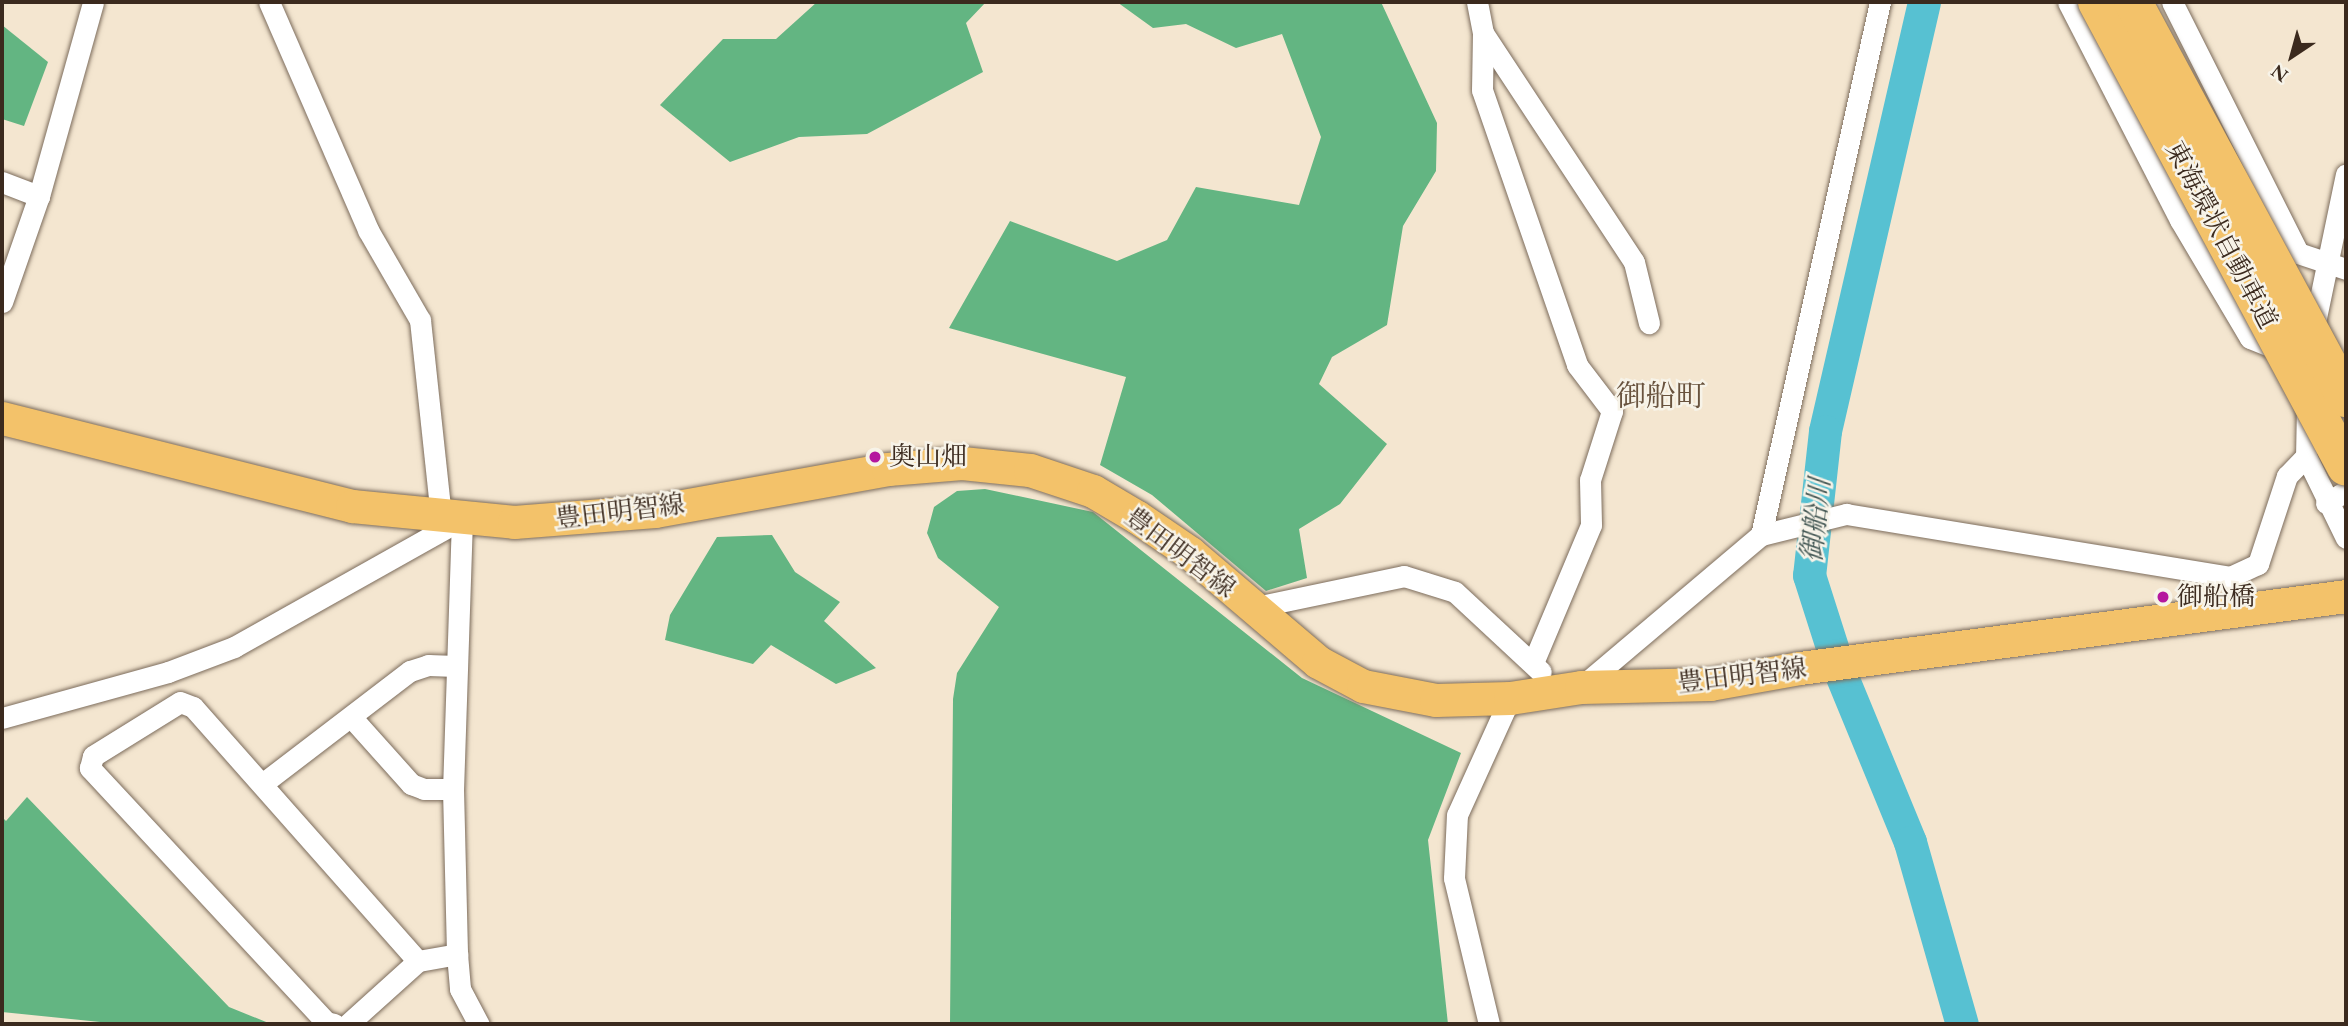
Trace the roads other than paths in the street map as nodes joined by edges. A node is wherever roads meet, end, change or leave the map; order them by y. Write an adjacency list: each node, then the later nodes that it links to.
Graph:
1 (93, 2): 13 (street)
2 (269, 2): 27 (street)
3 (1477, 2): 9 (street)
4 (1880, 2): 28 (street)
5 (2068, 2): 14 (street)
6 (2096, 2): 24 (highway, 東海環状自動車道, bridge)
7 (2133, 2): 21 (highway, 東海環状自動車道, bridge)
8 (2172, 2): 11 (street)
9 (1483, 33): 18 (street); 32 (street)
10 (2346, 173): 15 (street)
11 (2261, 179): 14 (street); 15 (street)
12 (2, 182): 13 (street)
13 (39, 196): 17 (street)
14 (2180, 220): 19 (street)
15 (2325, 264): 16 (street); 19 (street)
16 (2346, 270)
17 (2, 302)
18 (1649, 323)
19 (2309, 361): 20 (street); 23 (street)
20 (2346, 377)
21 (2346, 398)
22 (2, 418): 27 (main road, 豊田明智線)
23 (2306, 456): 26 (street); 28 (street)
24 (2346, 467)
25 (2346, 491): 26 (street)
26 (2326, 503): 29 (street)
27 (452, 517): 31 (main road, 豊田明智線); 33 (street); 36 (street)
28 (1761, 535): 34 (street)
29 (2346, 538)
30 (2346, 596): 34 (main road, 豊田明智線)
31 (1251, 608): 32 (street); 35 (main road, 豊田明智線)
32 (1533, 663): 34 (street)
33 (456, 666): 37 (street); 39 (street)
34 (1570, 689): 35 (main road, 豊田明智線)
35 (1510, 698): 45 (street)
36 (2, 718)
37 (352, 718): 38 (street); 39 (street)
38 (262, 784): 41 (street); 42 (street)
39 (453, 789): 40 (street)
40 (457, 954): 41 (street); 44 (street)
41 (418, 961): 43 (street)
42 (334, 1024)
43 (348, 1024)
44 (479, 1024)
45 (1489, 1024)

